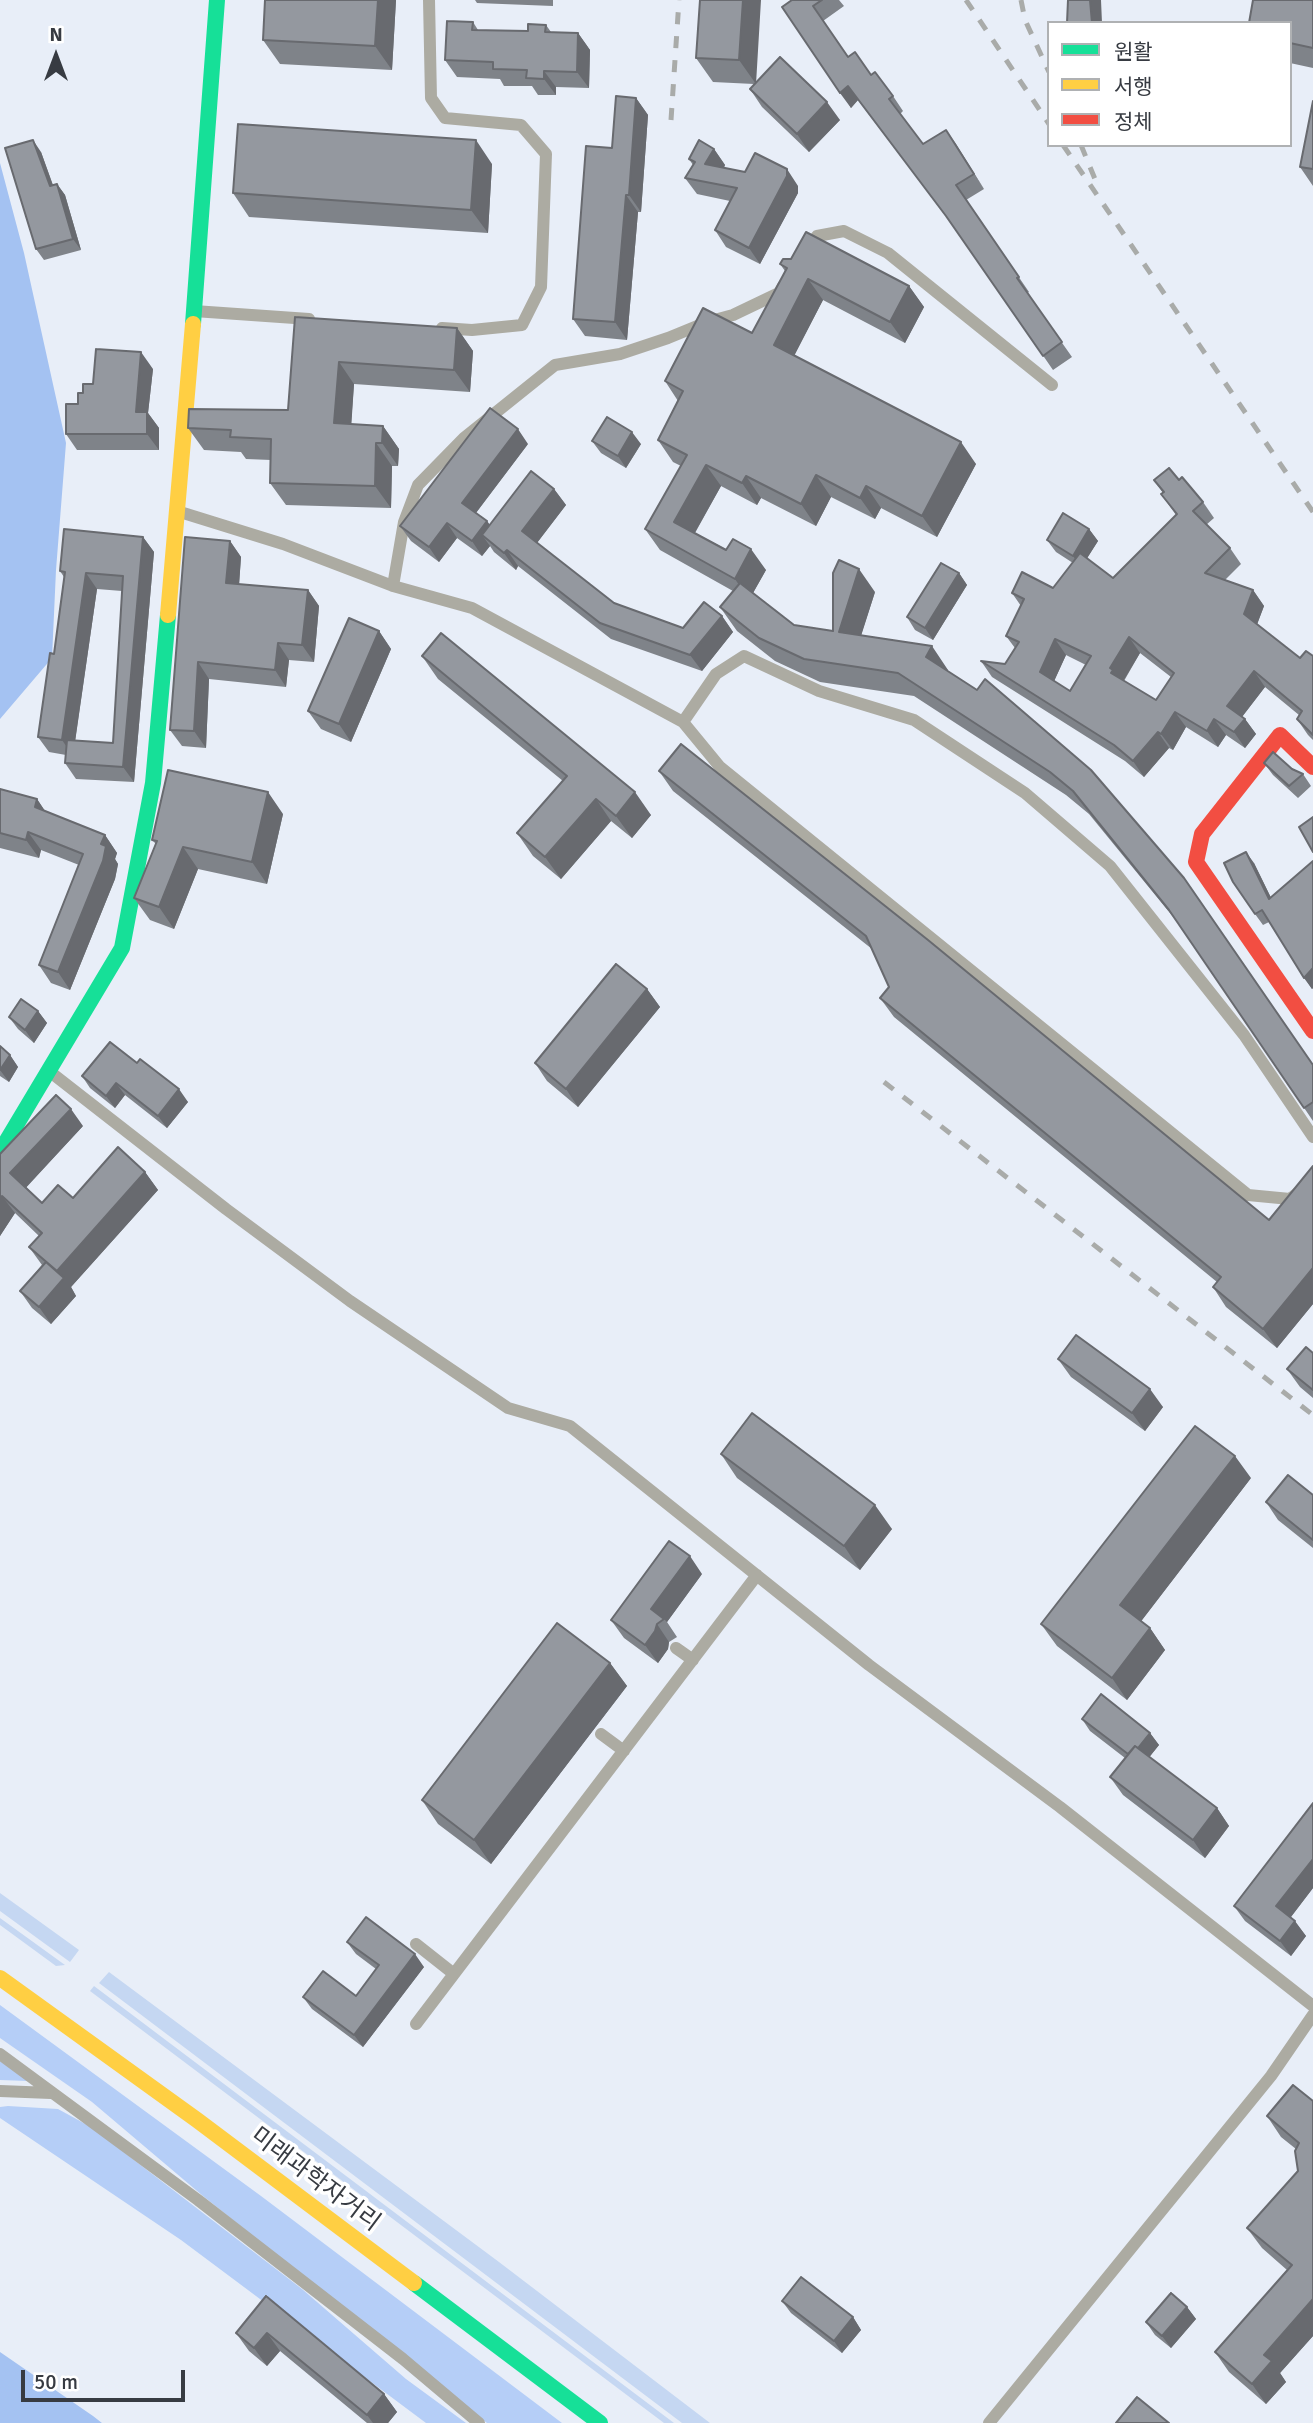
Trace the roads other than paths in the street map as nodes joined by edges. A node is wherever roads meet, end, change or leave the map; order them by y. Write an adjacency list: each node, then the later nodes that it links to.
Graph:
1 (217, 0): 3 (street)
2 (429, 0): 5 (lane)
3 (194, 311): 4 (lane); 7 (street)
4 (320, 320)
5 (430, 327)
6 (1052, 385): 8 (lane)
7 (176, 510): 8 (lane); 12 (street)
8 (393, 586): 9 (lane)
9 (683, 722): 13 (lane); 15 (lane)
10 (1313, 767): 11 (street)
11 (1313, 1031)
12 (48, 1071): 14 (street); 16 (lane)
13 (1313, 1137)
14 (0, 1152)
15 (1313, 1181)
16 (757, 1575): 18 (lane); 24 (lane)
17 (676, 1647): 18 (lane)
18 (693, 1660): 20 (lane)
19 (601, 1734): 20 (lane)
20 (624, 1751): 22 (lane)
21 (416, 1944): 22 (lane)
22 (454, 1974): 26 (lane)
23 (0, 1978): 31 (street, 미래과학자거리)
24 (1313, 2006)
25 (1313, 2015): 32 (lane)
26 (416, 2024)
27 (0, 2054): 29 (lane)
28 (0, 2091): 29 (lane)
29 (51, 2093): 30 (lane)
30 (479, 2423)
31 (600, 2423)
32 (989, 2423)

